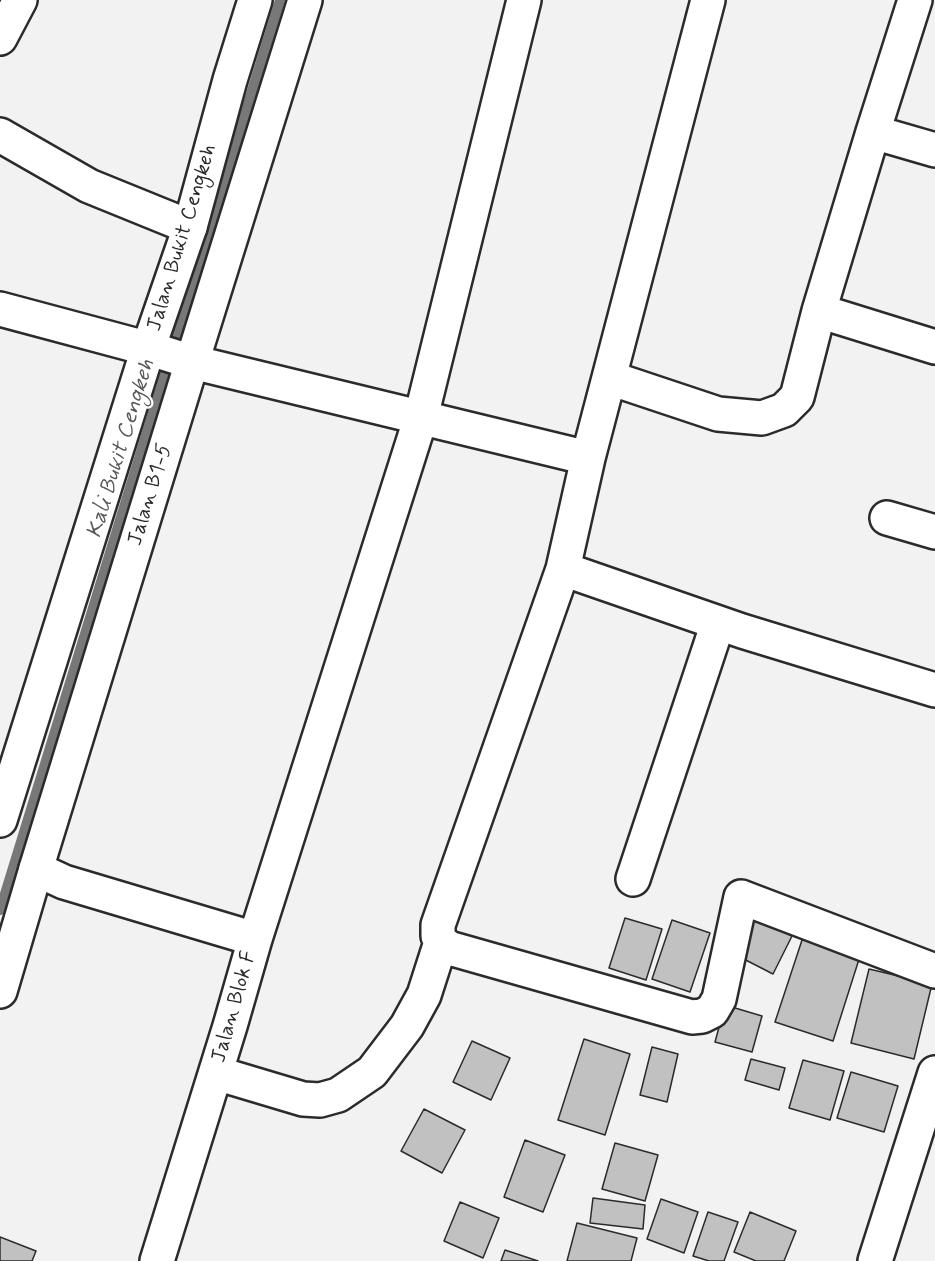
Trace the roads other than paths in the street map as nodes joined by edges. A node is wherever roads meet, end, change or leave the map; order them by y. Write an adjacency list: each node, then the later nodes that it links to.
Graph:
1 (20, 0): 7 (street)
2 (255, 0): 11 (street, Jalan Bukit Cengkeh)
3 (305, 0): 15 (street, Jalan B1-5)
4 (524, 0): 17 (street)
5 (708, 0): 16 (street)
6 (915, 0): 8 (street)
7 (0, 38)
8 (873, 132): 10 (street); 13 (street)
9 (0, 135): 11 (street)
10 (935, 150)
11 (190, 227): 15 (street, Jalan Bukit Cengkeh)
12 (0, 309): 15 (street)
13 (819, 311): 14 (street); 16 (street)
14 (935, 347)
15 (170, 355): 17 (street); 24 (street, Jalan Bukit Cengkeh); 25 (street, Jalan B1-5)
16 (610, 378): 18 (street)
17 (421, 417): 18 (street); 27 (street)
18 (588, 458): 21 (street)
19 (887, 518): 20 (street)
20 (935, 532)
21 (563, 569): 22 (street); 28 (street)
22 (718, 623): 23 (street); 26 (street)
23 (935, 690)
24 (0, 819)
25 (36, 869): 27 (street, Jalan Blok F); 30 (street, Jalan B1-5)
26 (633, 879)
27 (255, 939): 31 (street, Jalan Blok F)
28 (441, 942): 29 (street); 31 (street)
29 (935, 971)
30 (0, 991)
31 (216, 1073): 33 (street, Jalan Blok F)
32 (935, 1073): 34 (street)
33 (157, 1261)
34 (877, 1261)

